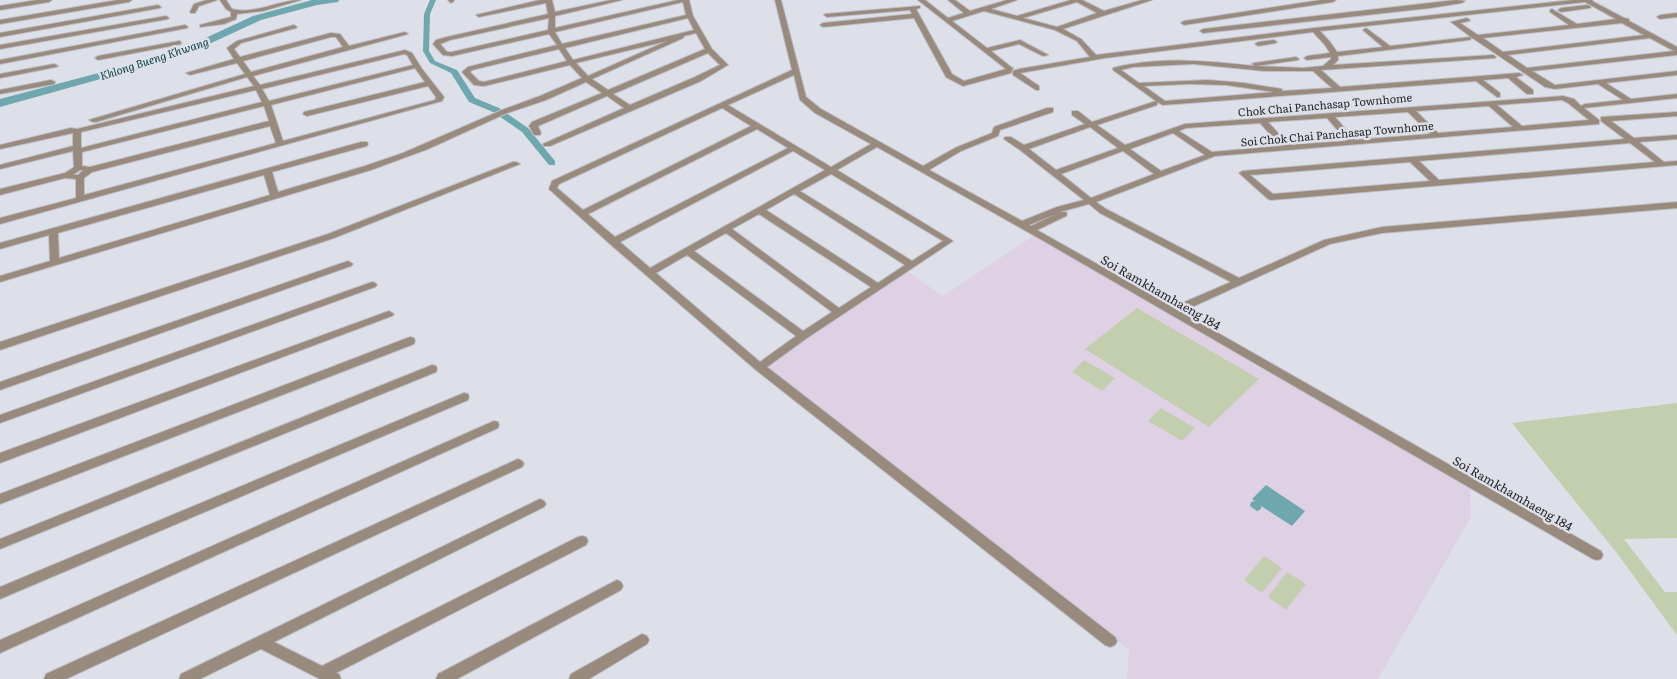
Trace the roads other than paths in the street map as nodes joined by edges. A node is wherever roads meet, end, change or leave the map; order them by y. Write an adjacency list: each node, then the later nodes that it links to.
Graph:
1 (49, 0): 23 (street)
2 (129, 0): 25 (street)
3 (214, 0): 29 (street)
4 (223, 0): 30 (street)
5 (298, 0): 30 (street)
6 (548, 0): 34 (street); 35 (street)
7 (619, 0): 35 (street)
8 (686, 0): 38 (street); 61 (street)
9 (778, 0): 101 (street, Soi Ramkhamhaeng 184)
10 (921, 0): 19 (street)
11 (951, 0): 33 (street)
12 (1014, 0): 26 (street)
13 (1078, 0): 31 (street); 43 (street)
14 (1149, 0): 31 (street)
15 (1333, 0): 18 (street)
16 (1462, 1): 20 (street)
17 (1589, 2): 28 (street); 44 (street); 47 (street)
18 (1314, 3): 22 (street); 27 (street)
19 (929, 6): 24 (street); 45 (street)
20 (1430, 6): 40 (street); 44 (street)
21 (158, 7): 49 (street)
22 (1321, 7)
23 (0, 8)
24 (912, 8): 36 (street); 39 (street)
25 (75, 9): 48 (street); 49 (street)
26 (984, 9): 33 (street); 43 (street)
27 (1275, 9): 46 (street); 50 (street)
28 (1552, 11): 53 (street); 69 (street)
29 (193, 12)
30 (234, 12): 52 (street)
31 (1102, 12): 56 (street)
32 (1327, 12): 40 (street)
33 (970, 14): 45 (street)
34 (479, 15)
35 (552, 15): 61 (street); 61 (street)
36 (827, 15)
37 (1677, 15): 41 (street)
38 (690, 16): 58 (street); 72 (street)
39 (917, 16): 51 (street); 99 (street)
40 (1333, 17): 46 (street)
41 (1660, 17)
42 (166, 18): 65 (street)
43 (1016, 18): 56 (street)
44 (1447, 18): 57 (street); 60 (street)
45 (947, 20): 79 (street)
46 (1293, 21): 59 (street)
47 (1626, 21): 53 (street); 67 (street)
48 (0, 22)
49 (72, 22): 64 (street); 65 (street)
50 (1184, 23)
51 (823, 25)
52 (202, 26)
53 (1576, 26): 69 (street)
54 (185, 27): 66 (street)
55 (294, 27): 90 (street)
56 (1056, 29): 85 (street)
57 (1366, 30): 63 (street); 75 (street)
58 (698, 31): 68 (street); 78 (street)
59 (1203, 31)
60 (1311, 31): 81 (street); 84 (street)
61 (551, 32): 72 (street)
62 (405, 34): 74 (street)
63 (1332, 34)
64 (0, 35)
65 (69, 35): 73 (street); 76 (street)
66 (142, 35): 76 (street); 77 (street)
67 (1652, 36): 80 (street); 82 (street)
68 (681, 37): 92 (street); 109 (street)
69 (1473, 38): 75 (street); 82 (street)
70 (1274, 42): 93 (street)
71 (179, 43): 77 (street)
72 (560, 47): 92 (street); 92 (street)
73 (0, 48)
74 (347, 48): 90 (street); 106 (street)
75 (1389, 48): 81 (street)
76 (65, 50): 91 (street)
77 (141, 50): 87 (street)
78 (709, 50): 121 (street); 130 (street)
79 (985, 50): 83 (street); 99 (street)
80 (1677, 51): 103 (street)
81 (1335, 54): 88 (street); 98 (street)
82 (1502, 54): 103 (street)
83 (1045, 55)
84 (1105, 56): 85 (street); 94 (street)
85 (1094, 57): 94 (street)
86 (1493, 57): 98 (street)
87 (98, 58)
88 (1307, 58)
89 (1296, 59): 97 (street)
90 (239, 60): 102 (street); 106 (street)
91 (0, 62)
92 (571, 62): 109 (street)
93 (1193, 62): 97 (street); 114 (street)
94 (1054, 64): 99 (street)
95 (54, 66): 105 (street)
96 (416, 66): 112 (street); 115 (street); 127 (street)
97 (1243, 66): 100 (street)
98 (1324, 68): 100 (street)
99 (1013, 70): 116 (street)
100 (1316, 70): 117 (street)
101 (796, 71): 128 (street); 157 (street, Soi Ramkhamhaeng 184)
102 (190, 73)
103 (1523, 73): 108 (street); 113 (street)
104 (1677, 73): 113 (street)
105 (10, 74): 107 (street); 118 (street)
106 (250, 74): 115 (street); 131 (street)
107 (0, 76)
108 (1510, 76): 110 (street); 119 (street)
109 (587, 79): 121 (street); 179 (street)
110 (1478, 79): 117 (street); 122 (street)
111 (51, 82): 118 (street)
112 (430, 82): 135 (street); 154 (street)
113 (1599, 82): 124 (street)
114 (1136, 85): 120 (street); 120 (street)
115 (258, 87): 127 (street); 138 (street)
116 (1036, 88)
117 (1338, 89): 120 (street)
118 (3, 92)
119 (1530, 92)
120 (1288, 93)
121 (606, 94): 130 (street); 148 (street)
122 (1497, 95)
123 (1677, 96): 124 (street)
124 (1630, 101): 129 (street)
125 (1154, 103): 143 (street)
126 (1490, 103): 132 (street, Chok Chai Panchasap Townhome); 142 (street, Chok Chai Panchasap Townhome); 145 (street)
127 (266, 104): 141 (street); 163 (street)
128 (724, 106): 144 (street); 185 (street)
129 (1585, 106)
130 (629, 108): 156 (street)
131 (132, 109): 138 (street); 140 (street)
132 (1410, 109): 137 (street, Chok Chai Panchasap Townhome); 149 (street)
133 (1050, 110): 170 (street)
134 (1075, 113): 143 (street)
135 (307, 114)
136 (1677, 114): 152 (street)
137 (1329, 115): 139 (street, Chok Chai Panchasap Townhome); 153 (street)
138 (138, 116): 147 (street)
139 (1263, 121): 146 (street, Chok Chai Panchasap Townhome); 162 (street)
140 (87, 122)
141 (272, 123): 154 (street); 173 (street)
142 (1594, 123): 145 (street, Soi Chok Chai Panchasap Townhome)
143 (1090, 124): 160 (street); 161 (street)
144 (757, 126): 159 (street); 185 (street)
145 (1521, 129): 149 (street, Soi Chok Chai Panchasap Townhome)
146 (1173, 130): 161 (street, Chok Chai Panchasap Townhome); 164 (street)
147 (77, 131): 158 (street); 163 (street)
148 (537, 134)
149 (1437, 136): 153 (street, Soi Chok Chai Panchasap Townhome)
150 (1677, 137): 152 (street)
151 (1008, 139): 160 (street)
152 (1632, 141): 165 (street); 168 (street)
153 (1352, 143): 162 (street, Soi Chok Chai Panchasap Townhome)
154 (280, 144): 180 (street)
155 (364, 144): 171 (street)
156 (547, 144)
157 (877, 144): 170 (street, Soi Ramkhamhaeng 184); 172 (street)
158 (0, 147)
159 (794, 148): 172 (street); 191 (street)
160 (1023, 148): 174 (street)
161 (1124, 148): 174 (street, Chok Chai Panchasap Townhome); 175 (street)
162 (1287, 148): 164 (street, Soi Chok Chai Panchasap Townhome)
163 (77, 149): 169 (street); 173 (street)
164 (1211, 155): 175 (street, Soi Chok Chai Panchasap Townhome)
165 (1412, 159): 176 (street); 176 (street)
166 (1677, 163): 168 (street)
167 (516, 164): 207 (street)
168 (1662, 164): 176 (street)
169 (0, 167)
170 (923, 170): 187 (street, Soi Ramkhamhaeng 184)
171 (266, 171): 179 (street); 190 (street)
172 (831, 171): 177 (street); 196 (street)
173 (79, 173): 178 (street); 180 (street)
174 (1054, 174): 181 (street)
175 (1160, 174): 181 (street, Soi Chok Chai Panchasap Townhome)
176 (1437, 183)
177 (794, 191): 184 (street); 196 (street)
178 (0, 192)
179 (275, 196): 194 (street)
180 (80, 199): 186 (street)
181 (1090, 201): 183 (street, Soi Chok Chai Panchasap Townhome); 199 (street)
182 (1677, 205): 199 (street)
183 (1074, 206): 187 (street, Soi Chok Chai Panchasap Townhome); 189 (street, Soi Chok Chai Panchasap Townhome)
184 (759, 210): 188 (street); 201 (street)
185 (581, 214): 191 (street)
186 (0, 220)
187 (1020, 225): 189 (street, Soi Ramkhamhaeng 184)
188 (726, 229): 193 (street); 202 (street)
189 (1030, 230): 203 (street, Soi Ramkhamhaeng 184)
190 (53, 231): 192 (street); 194 (street)
191 (612, 242): 197 (street)
192 (0, 246)
193 (687, 250): 197 (street); 205 (street)
194 (55, 262): 198 (street)
195 (348, 264): 210 (street)
196 (912, 265): 201 (street)
197 (650, 272): 208 (street)
198 (0, 278)
199 (1238, 282): 203 (street)
200 (372, 286): 212 (street)
201 (878, 287): 202 (street)
202 (840, 312): 205 (street)
203 (1172, 312): 220 (street, Soi Ramkhamhaeng 184)
204 (389, 314): 214 (street)
205 (803, 336): 208 (street)
206 (410, 341): 216 (street)
207 (0, 346)
208 (760, 367): 225 (street)
209 (432, 369): 219 (street)
210 (0, 386)
211 (464, 397): 222 (street)
212 (0, 420)
213 (494, 425): 226 (street)
214 (0, 458)
215 (518, 464): 228 (street)
216 (0, 499)
217 (540, 504): 224 (street)
218 (582, 541): 227 (street)
219 (0, 544)
220 (1597, 556)
221 (617, 586): 230 (street)
222 (0, 593)
223 (642, 640): 231 (street)
224 (261, 642): 227 (street); 229 (street)
225 (1110, 642)
226 (0, 647)
227 (328, 676)
228 (51, 679)
229 (186, 679)
230 (443, 679)
231 (576, 679)

